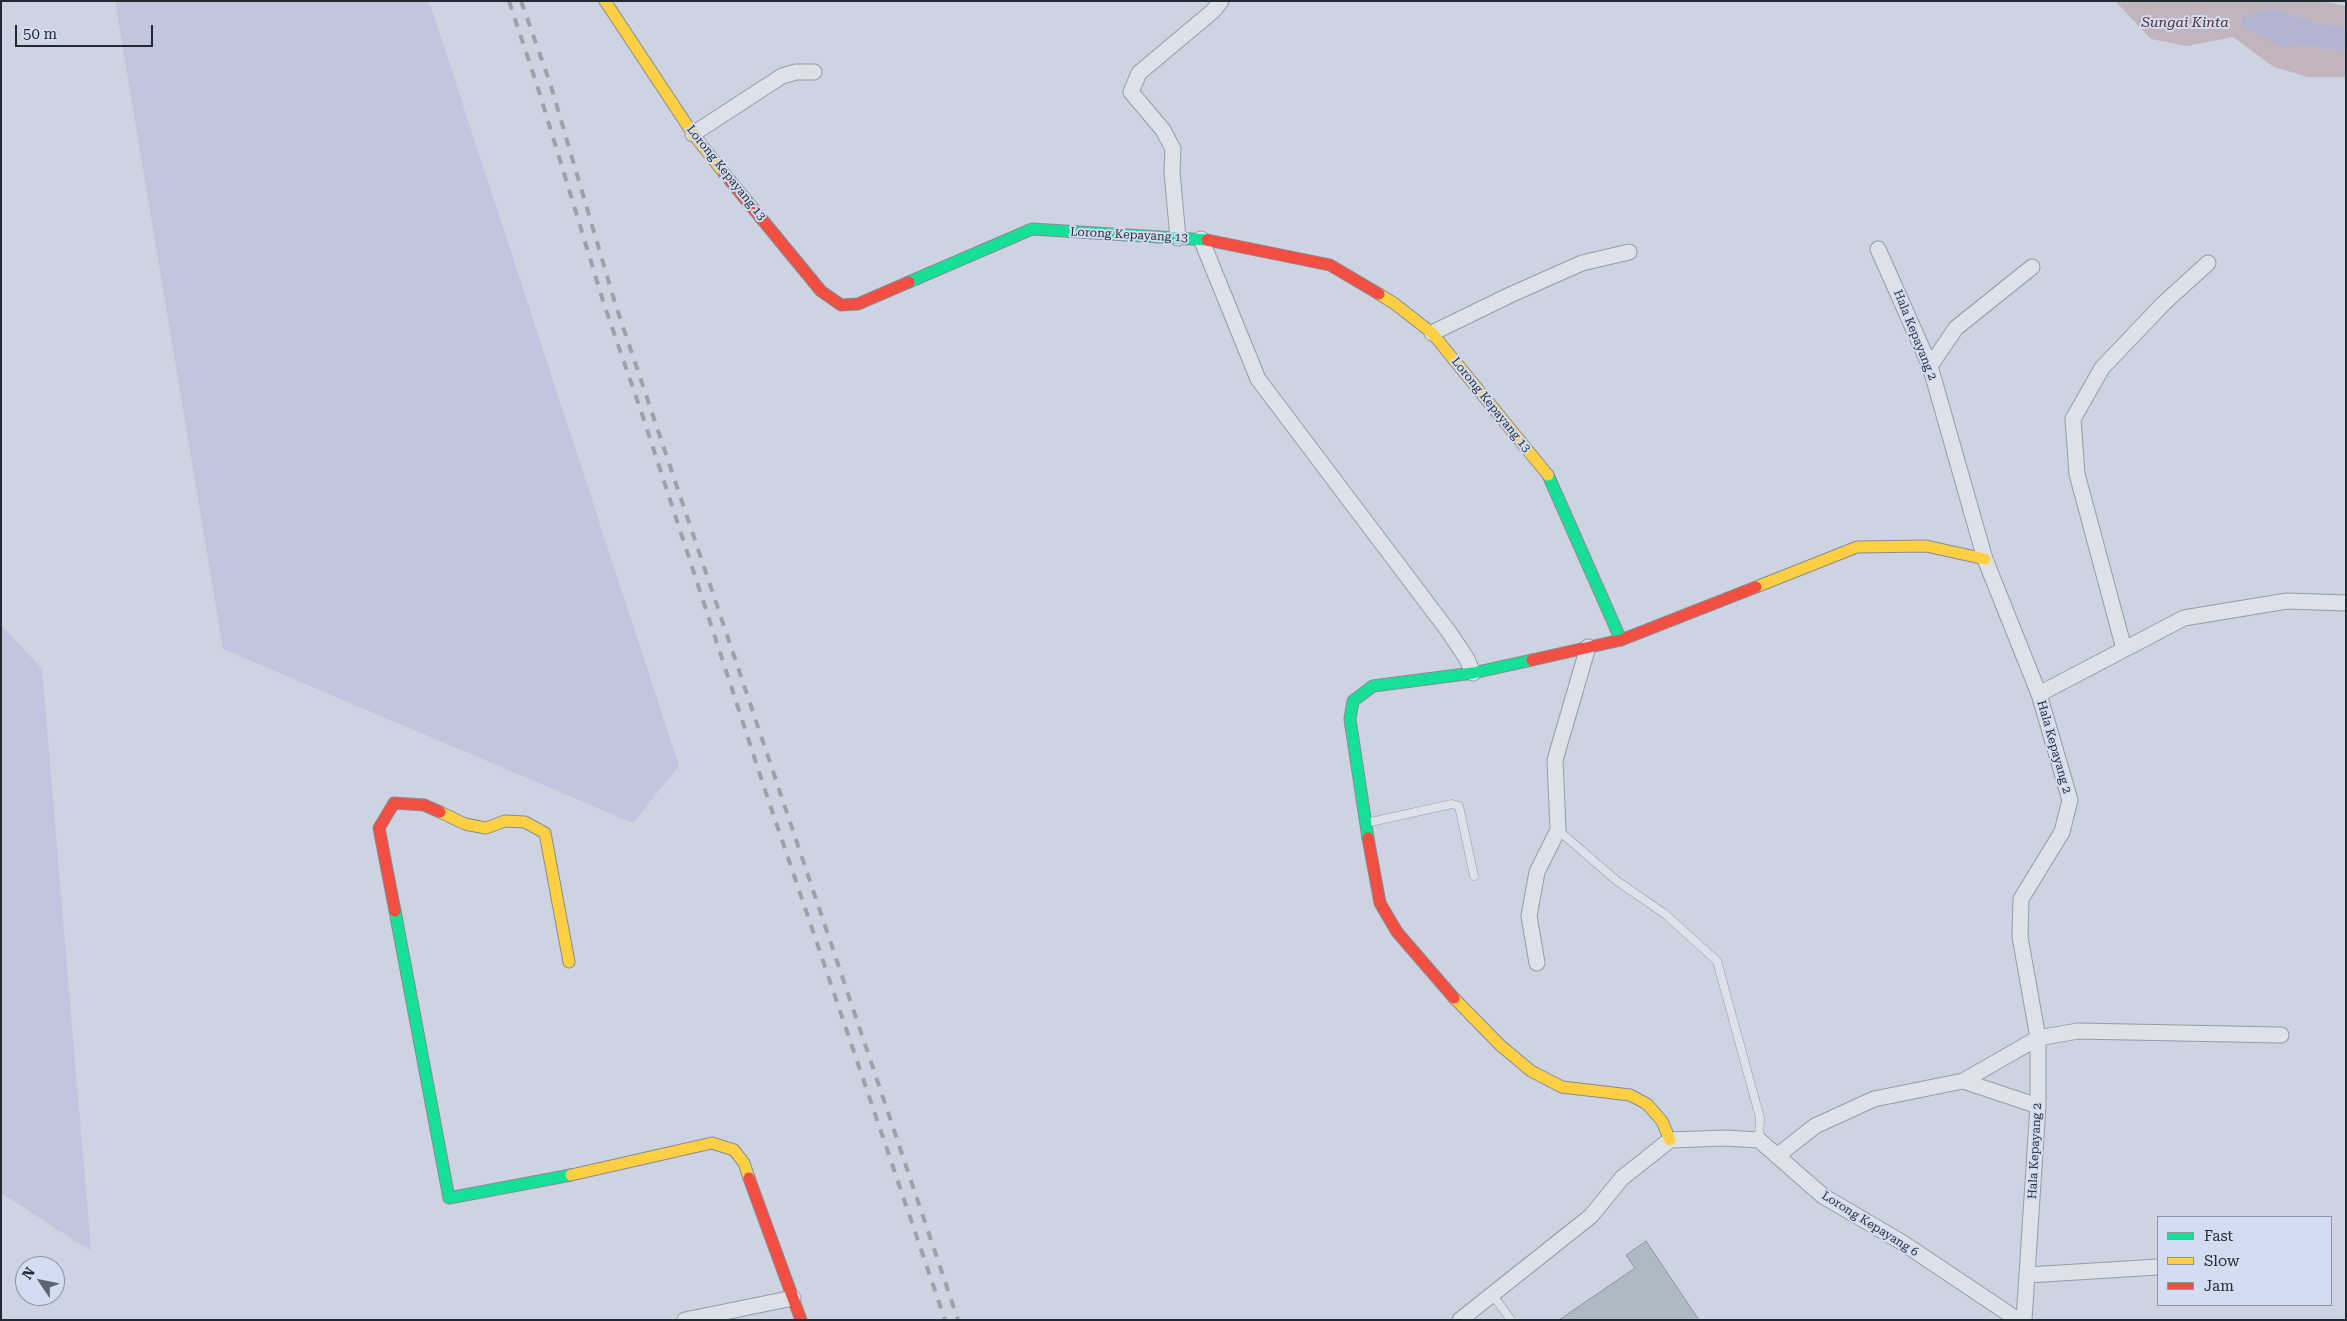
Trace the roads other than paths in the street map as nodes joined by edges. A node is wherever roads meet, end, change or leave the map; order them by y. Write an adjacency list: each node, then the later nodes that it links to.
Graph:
1 (605, 1): 4 (street, Lorong Kepayang 13)
2 (1220, 1): 5 (street)
3 (814, 72): 4 (street)
4 (693, 134): 5 (street, Lorong Kepayang 13)
5 (1178, 238): 6 (street, Lorong Kepayang 13)
6 (1201, 239): 11 (street, Lorong Kepayang 13); 18 (street)
7 (1878, 249): 12 (street, Hala Kepayang 2)
8 (1629, 252): 11 (street)
9 (2208, 263): 17 (street)
10 (2032, 267): 12 (street)
11 (1432, 333): 15 (street, Lorong Kepayang 13)
12 (1930, 366): 13 (street, Hala Kepayang 2)
13 (1985, 559): 15 (street); 19 (street, Hala Kepayang 2)
14 (2346, 604): 17 (street)
15 (1621, 640): 16 (street)
16 (1588, 647): 18 (street); 21 (street)
17 (2124, 650): 19 (street)
18 (1473, 673): 20 (street)
19 (2039, 694): 26 (street, Hala Kepayang 2)
20 (1364, 824): 22 (lane); 29 (street)
21 (1558, 830): 24 (street); 30 (lane)
22 (1474, 876)
23 (569, 962): 35 (street)
24 (1537, 963)
25 (2281, 1035): 26 (street)
26 (2038, 1038): 27 (street); 28 (street, Hala Kepayang 2)
27 (1963, 1081): 28 (street); 31 (street)
28 (2038, 1106): 33 (street, Hala Kepayang 2)
29 (1670, 1140): 30 (street); 34 (street)
30 (1759, 1140): 31 (street, Lorong Kepayang 6)
31 (1777, 1156): 40 (street, Lorong Kepayang 6)
32 (2157, 1267): 33 (street)
33 (2028, 1275): 41 (street, Hala Kepayang 2)
34 (1492, 1294): 38 (street); 39 (lane)
35 (793, 1298): 36 (street); 37 (street)
36 (686, 1320)
37 (801, 1320)
38 (1460, 1320)
39 (1511, 1320)
40 (2018, 1320)
41 (2024, 1320)

